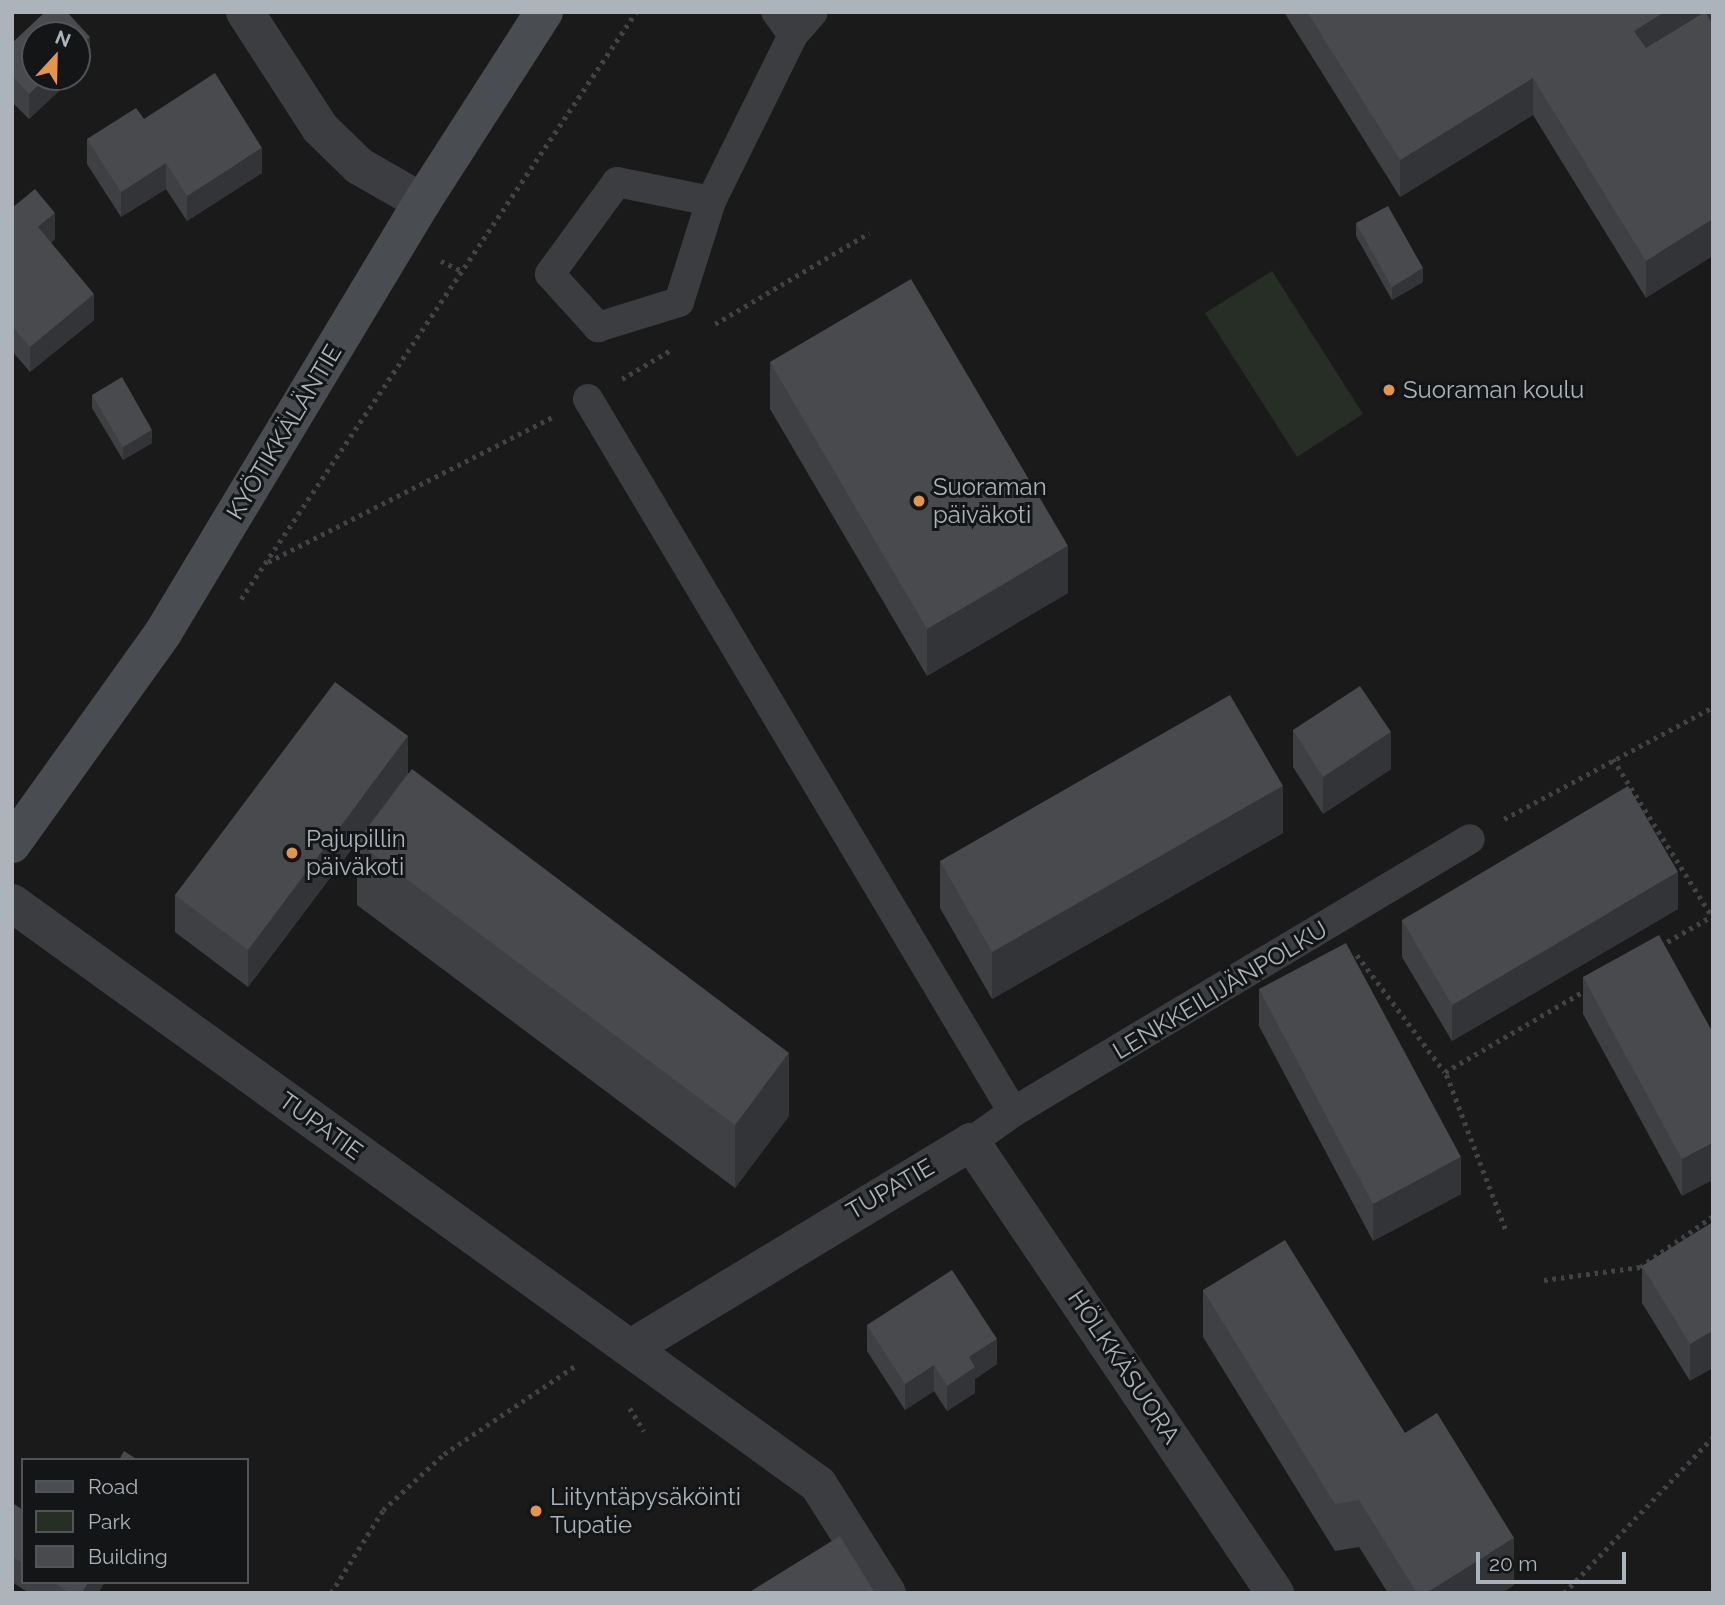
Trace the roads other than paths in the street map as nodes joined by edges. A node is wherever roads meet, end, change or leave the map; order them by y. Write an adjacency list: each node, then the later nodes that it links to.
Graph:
1 (245, 12): 6 (street)
2 (544, 12): 6 (main road, KYÖTIKKÄLÄNTIE)
3 (813, 12): 4 (lane)
4 (785, 24): 5 (lane)
5 (711, 201): 5 (lane)
6 (422, 202): 9 (main road, KYÖTIKKÄLÄNTIE)
7 (588, 399): 11 (lane)
8 (1470, 839): 11 (lane, LENKKEILIJÄNPOLKU)
9 (12, 844)
10 (12, 903): 13 (street, TUPATIE)
11 (1013, 1112): 12 (lane, LENKKEILIJÄNPOLKU)
12 (971, 1142): 13 (street, TUPATIE); 15 (street, HÖLKKÄSUORA)
13 (622, 1341): 14 (street, TUPATIE)
14 (887, 1593)
15 (1275, 1593)

